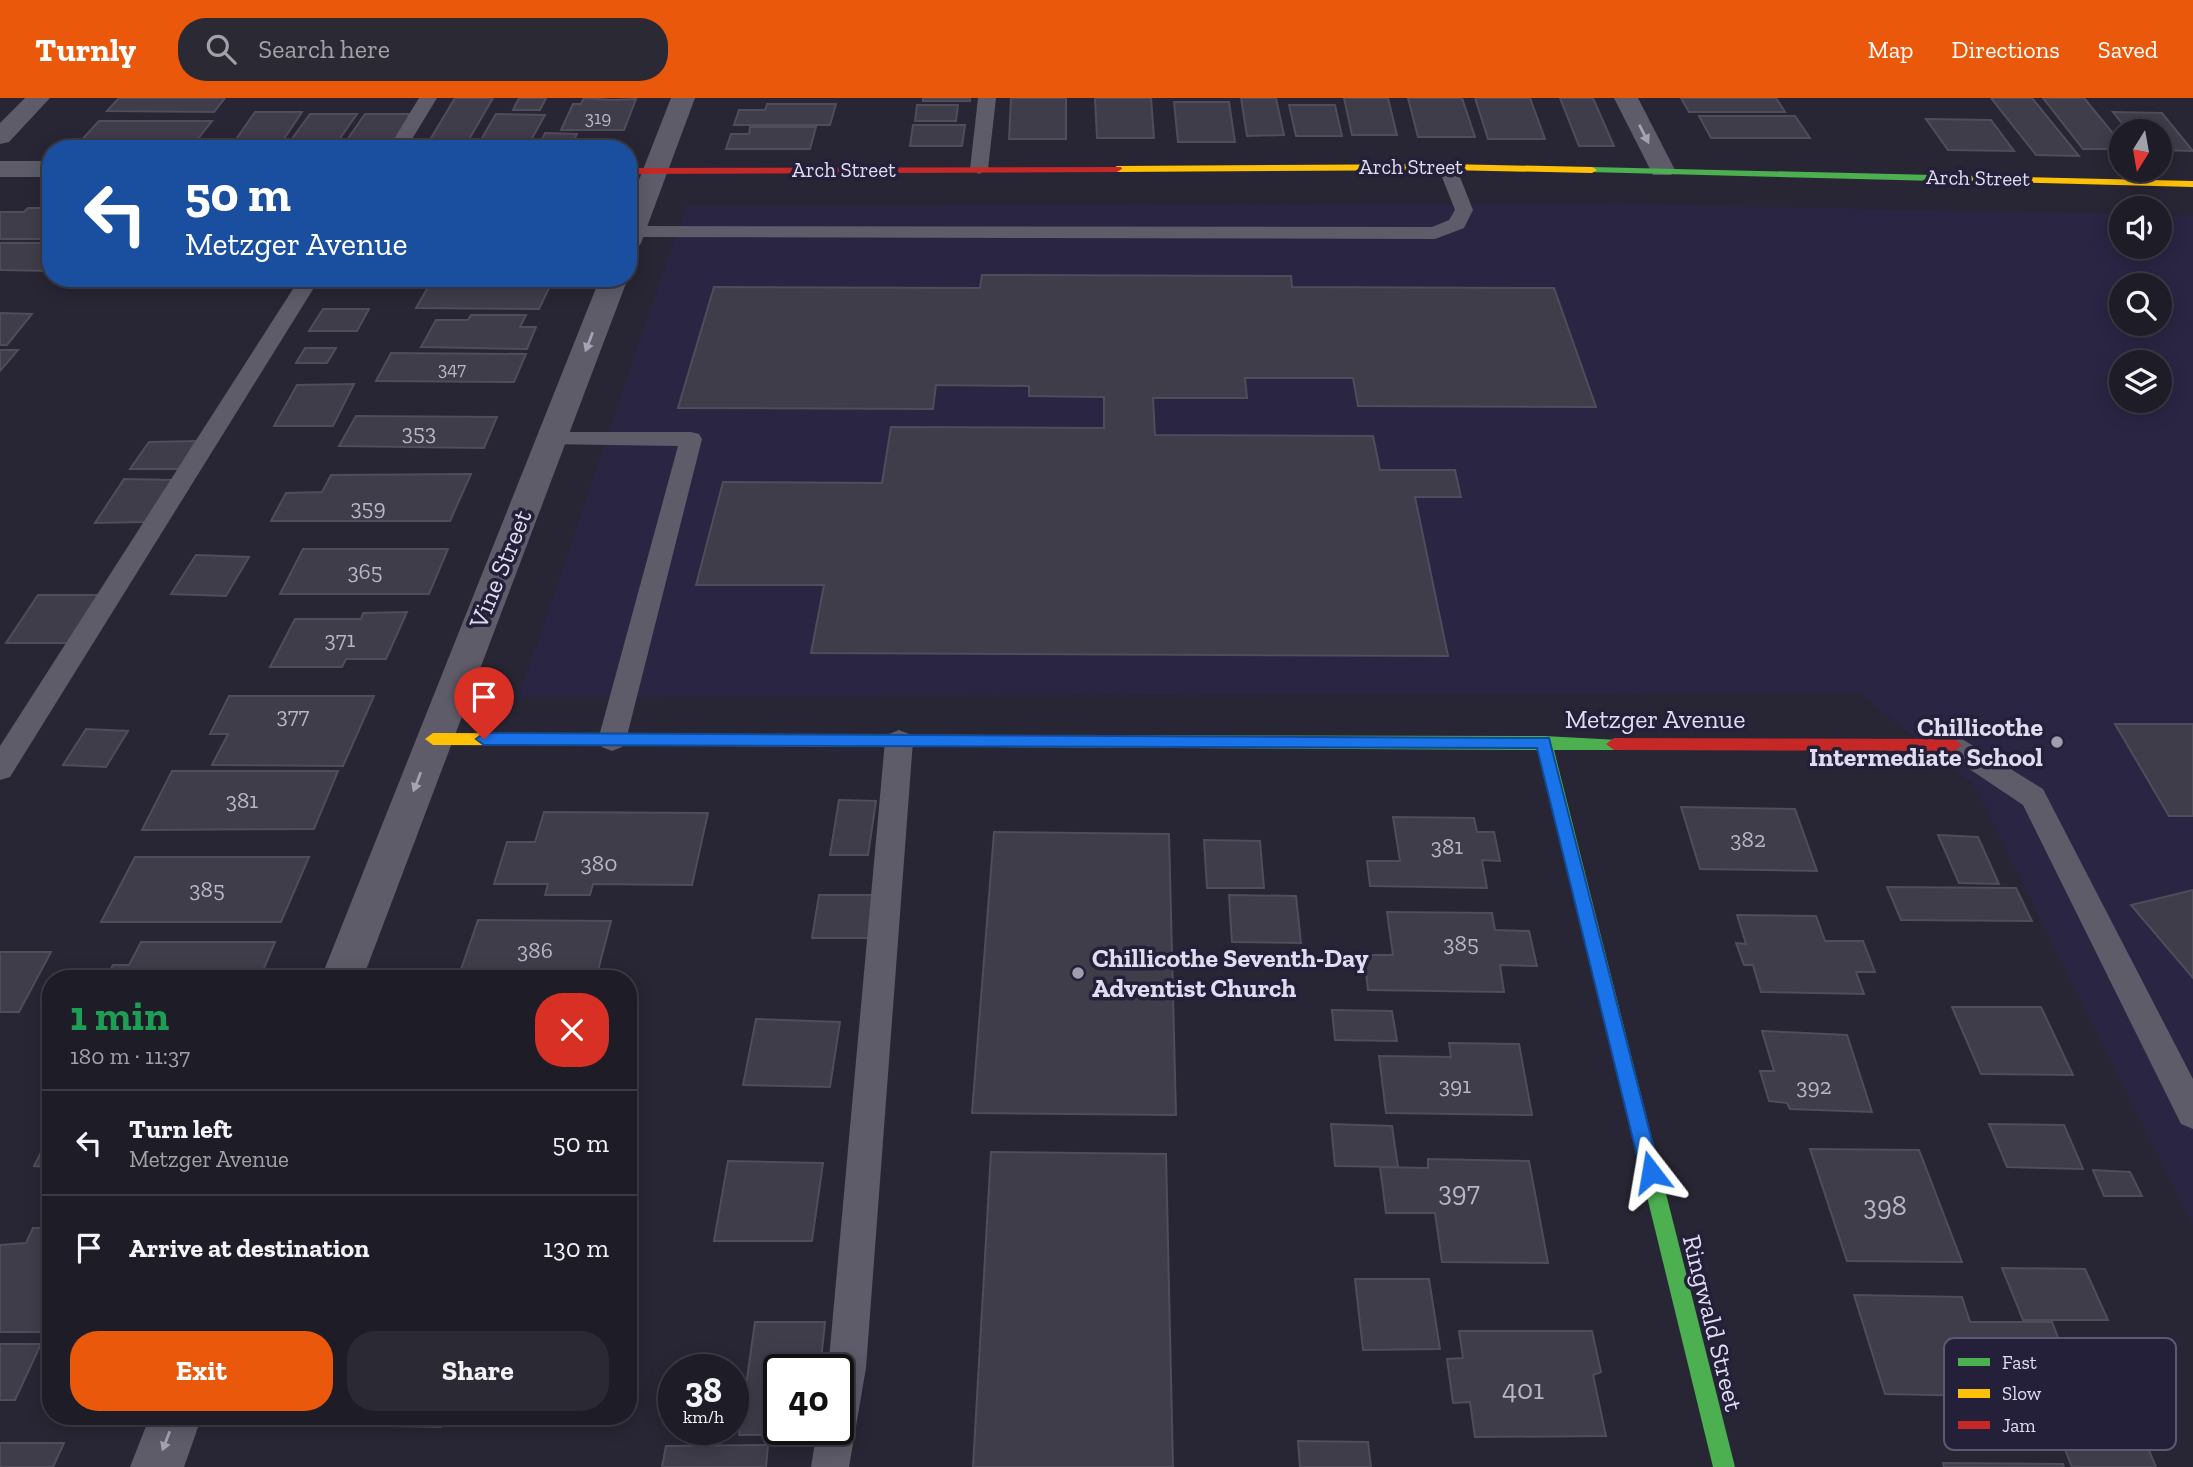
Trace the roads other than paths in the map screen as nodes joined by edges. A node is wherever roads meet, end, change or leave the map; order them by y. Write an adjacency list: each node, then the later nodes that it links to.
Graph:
1 (38, 98): 6 (street)
2 (428, 98): 7 (lane)
3 (682, 98): 14 (street)
4 (987, 98): 11 (lane)
5 (1626, 98): 12 (street, one-way to 12)
6 (0, 137)
7 (402, 140)
8 (1447, 167): 11 (street, Arch Street); 12 (street, Arch Street); 17 (lane)
9 (0, 169): 10 (street)
10 (42, 169)
11 (979, 169): 14 (street, Arch Street)
12 (1662, 170): 15 (street, Arch Street)
13 (637, 171): 14 (street, Arch Street)
14 (657, 171): 16 (street)
15 (2193, 184)
16 (637, 220)
17 (637, 237)
18 (304, 287): 26 (lane)
19 (610, 287): 20 (street, Vine Street, one-way to 20)
20 (551, 439): 21 (street, Vine Street); 22 (lane)
21 (433, 739): 22 (street, Metzger Avenue); 27 (street, Vine Street, one-way to 27)
22 (612, 740): 23 (street, Metzger Avenue)
23 (899, 741): 24 (street, Metzger Avenue); 29 (lane)
24 (1544, 743): 25 (street, Metzger Avenue); 34 (street, Ringwald Street)
25 (1954, 745): 28 (lane)
26 (0, 769)
27 (345, 970)
28 (2193, 1113)
29 (848, 1354)
30 (173, 1425): 32 (street, one-way to 32)
31 (834, 1445): 33 (lane)
32 (157, 1467)
33 (830, 1467)
34 (1724, 1467)

